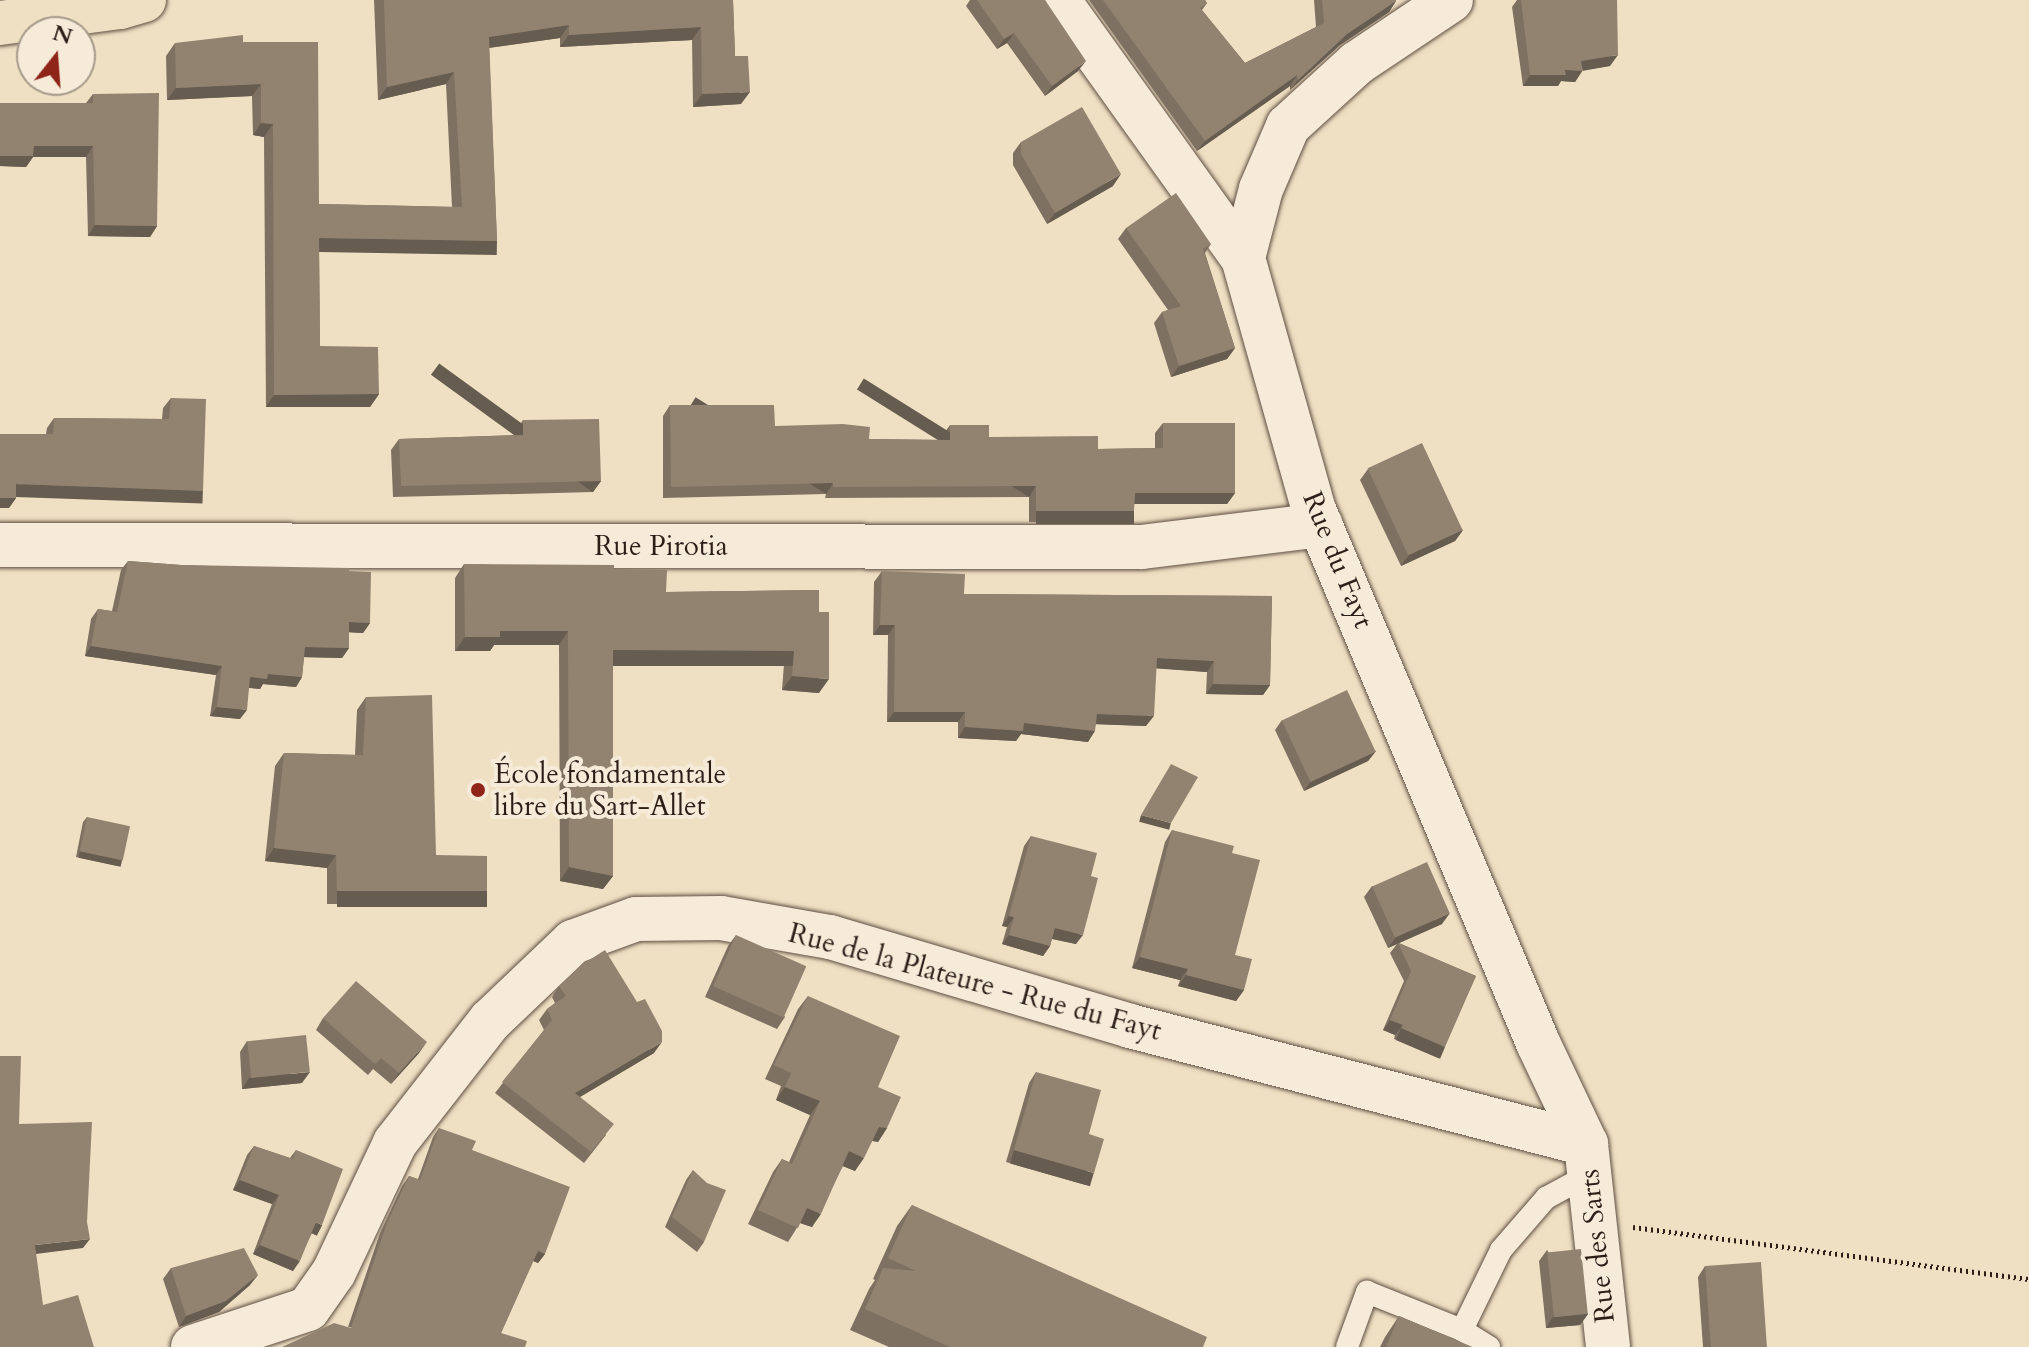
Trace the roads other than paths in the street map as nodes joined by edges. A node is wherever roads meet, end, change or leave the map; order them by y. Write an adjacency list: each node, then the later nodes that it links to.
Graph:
1 (144, 0): 4 (main road)
2 (1058, 0): 5 (street, Rue du Fayt)
3 (1451, 0): 5 (street)
4 (0, 23)
5 (1243, 258): 6 (street, Rue du Fayt)
6 (1321, 525): 7 (street, Rue Pirotia); 8 (street, Rue du Fayt)
7 (0, 545)
8 (1588, 1159): 9 (lane); 10 (street, Rue de la Plateure - Rue du Fayt); 13 (street, Rue des Sarts)
9 (1462, 1330): 11 (lane); 12 (lane)
10 (193, 1347)
11 (1347, 1347)
12 (1489, 1347)
13 (1608, 1347)

